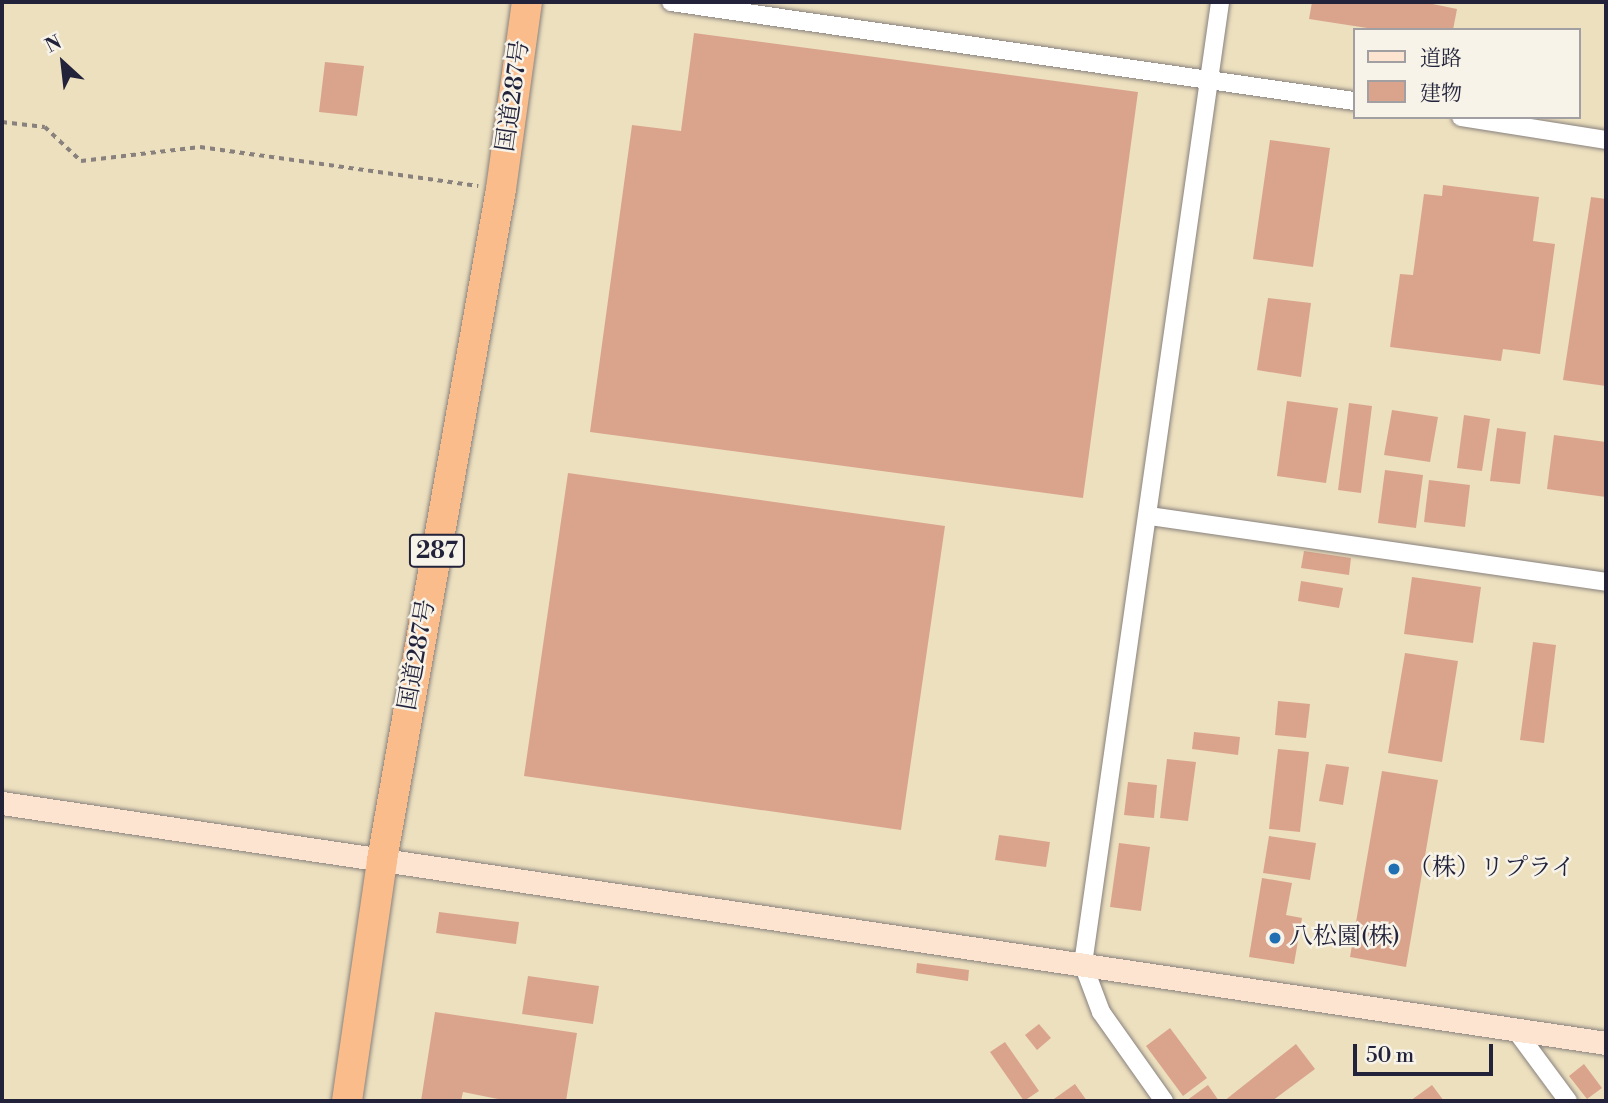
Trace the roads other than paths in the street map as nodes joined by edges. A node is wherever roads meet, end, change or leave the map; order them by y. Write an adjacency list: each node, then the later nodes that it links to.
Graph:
1 (527, 2): 11 (highway, 国道287号 / 287)
2 (671, 2): 4 (street)
3 (1220, 2): 4 (street)
4 (1209, 78): 5 (street); 8 (street)
5 (1352, 101)
6 (1474, 119): 7 (street)
7 (1606, 140)
8 (1149, 516): 9 (street); 12 (street)
9 (1606, 582)
10 (2, 803): 11 (street)
11 (382, 860): 12 (street); 15 (highway, 国道287号 / 287)
12 (1083, 964): 13 (street); 16 (street)
13 (1514, 1028): 14 (street); 17 (street)
14 (1606, 1043)
15 (347, 1101)
16 (1164, 1101)
17 (1568, 1101)

